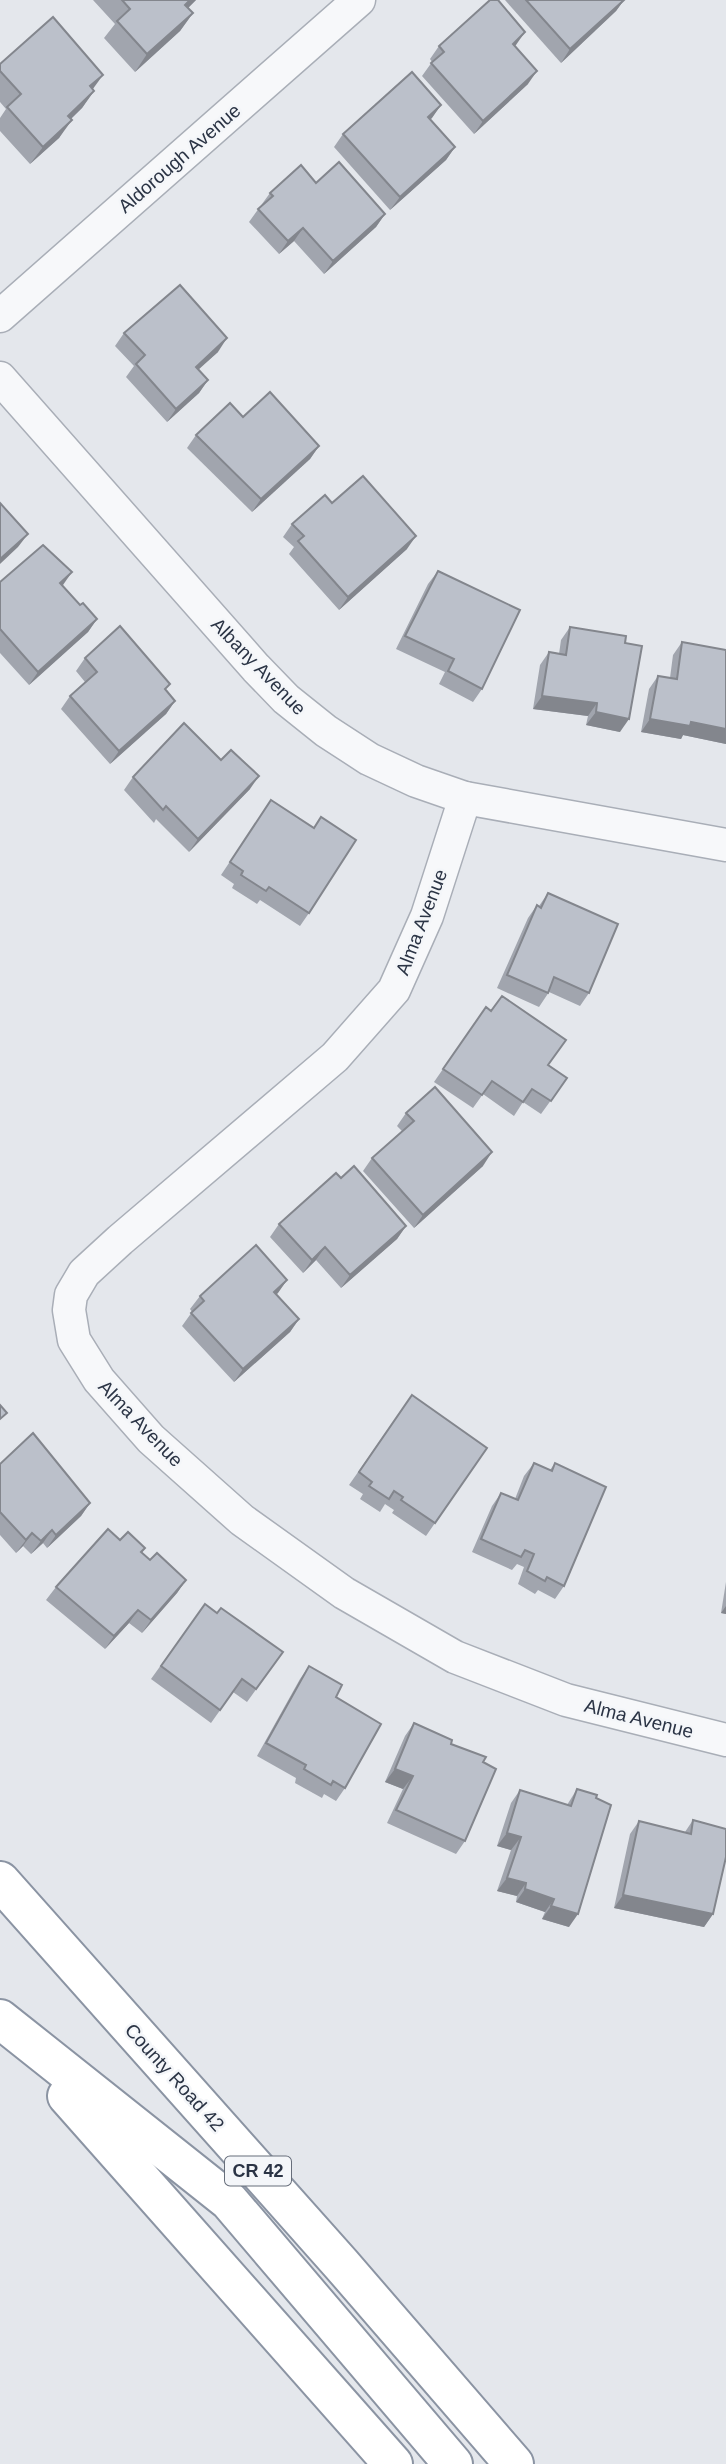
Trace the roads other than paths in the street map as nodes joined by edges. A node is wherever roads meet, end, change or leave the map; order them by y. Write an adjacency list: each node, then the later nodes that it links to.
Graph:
1 (359, 0): 2 (street, Aldorough Avenue)
2 (0, 316)
3 (0, 378): 4 (street, Albany Avenue)
4 (465, 798): 5 (street, Albany Avenue); 6 (street, Alma Avenue)
5 (726, 845)
6 (726, 1740)
7 (0, 1881): 11 (highway, County Road 42 / CR 42)
8 (0, 2020): 9 (highway); 10 (highway)
9 (393, 2464)
10 (453, 2464)
11 (514, 2464)

